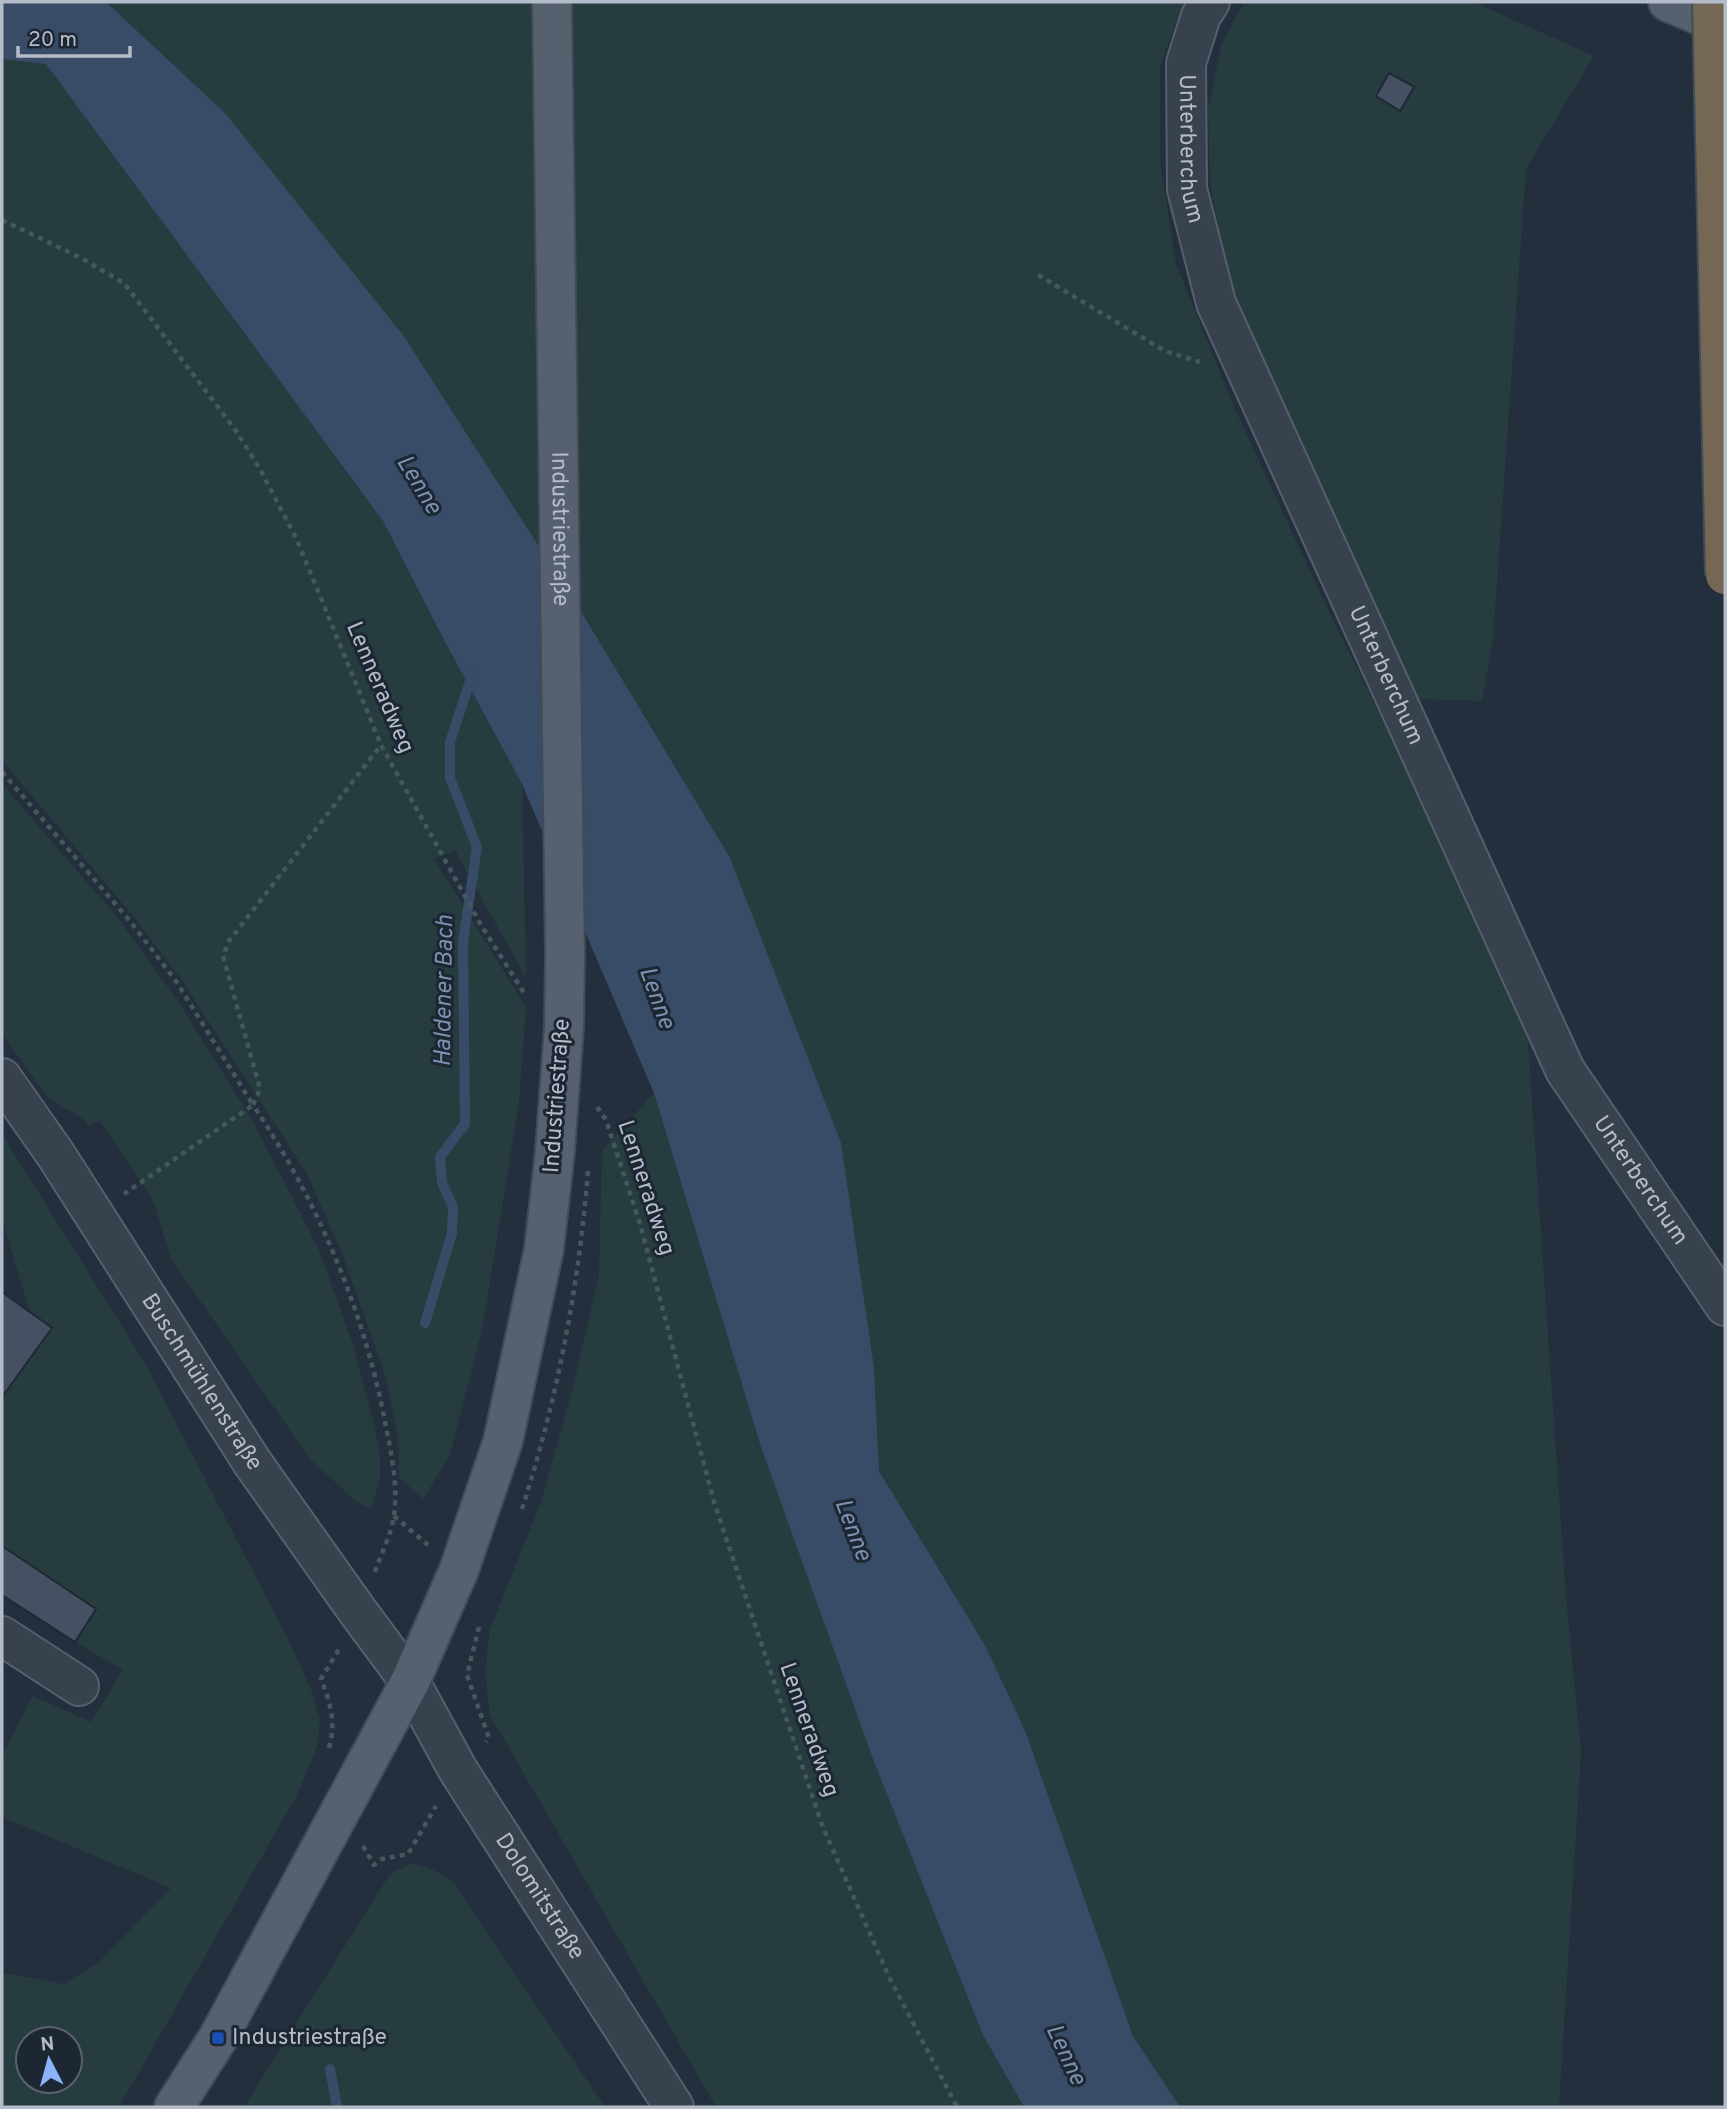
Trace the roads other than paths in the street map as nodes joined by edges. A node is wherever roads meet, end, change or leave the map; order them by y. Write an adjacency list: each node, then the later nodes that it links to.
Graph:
1 (552, 2): 10 (main road, Industriestraße, bridge)
2 (1210, 2): 8 (street, Unterberchum)
3 (1668, 2): 5 (main road)
4 (1712, 2): 6 (highway, bridge)
5 (1725, 26)
6 (1725, 575)
7 (2, 1078): 10 (street, Buschmühlenstraße)
8 (1725, 1306)
9 (2, 1636): 11 (street)
10 (410, 1682): 12 (main road, Industriestraße); 13 (street, Dolomitstraße)
11 (79, 1686)
12 (174, 2107)
13 (674, 2107)

